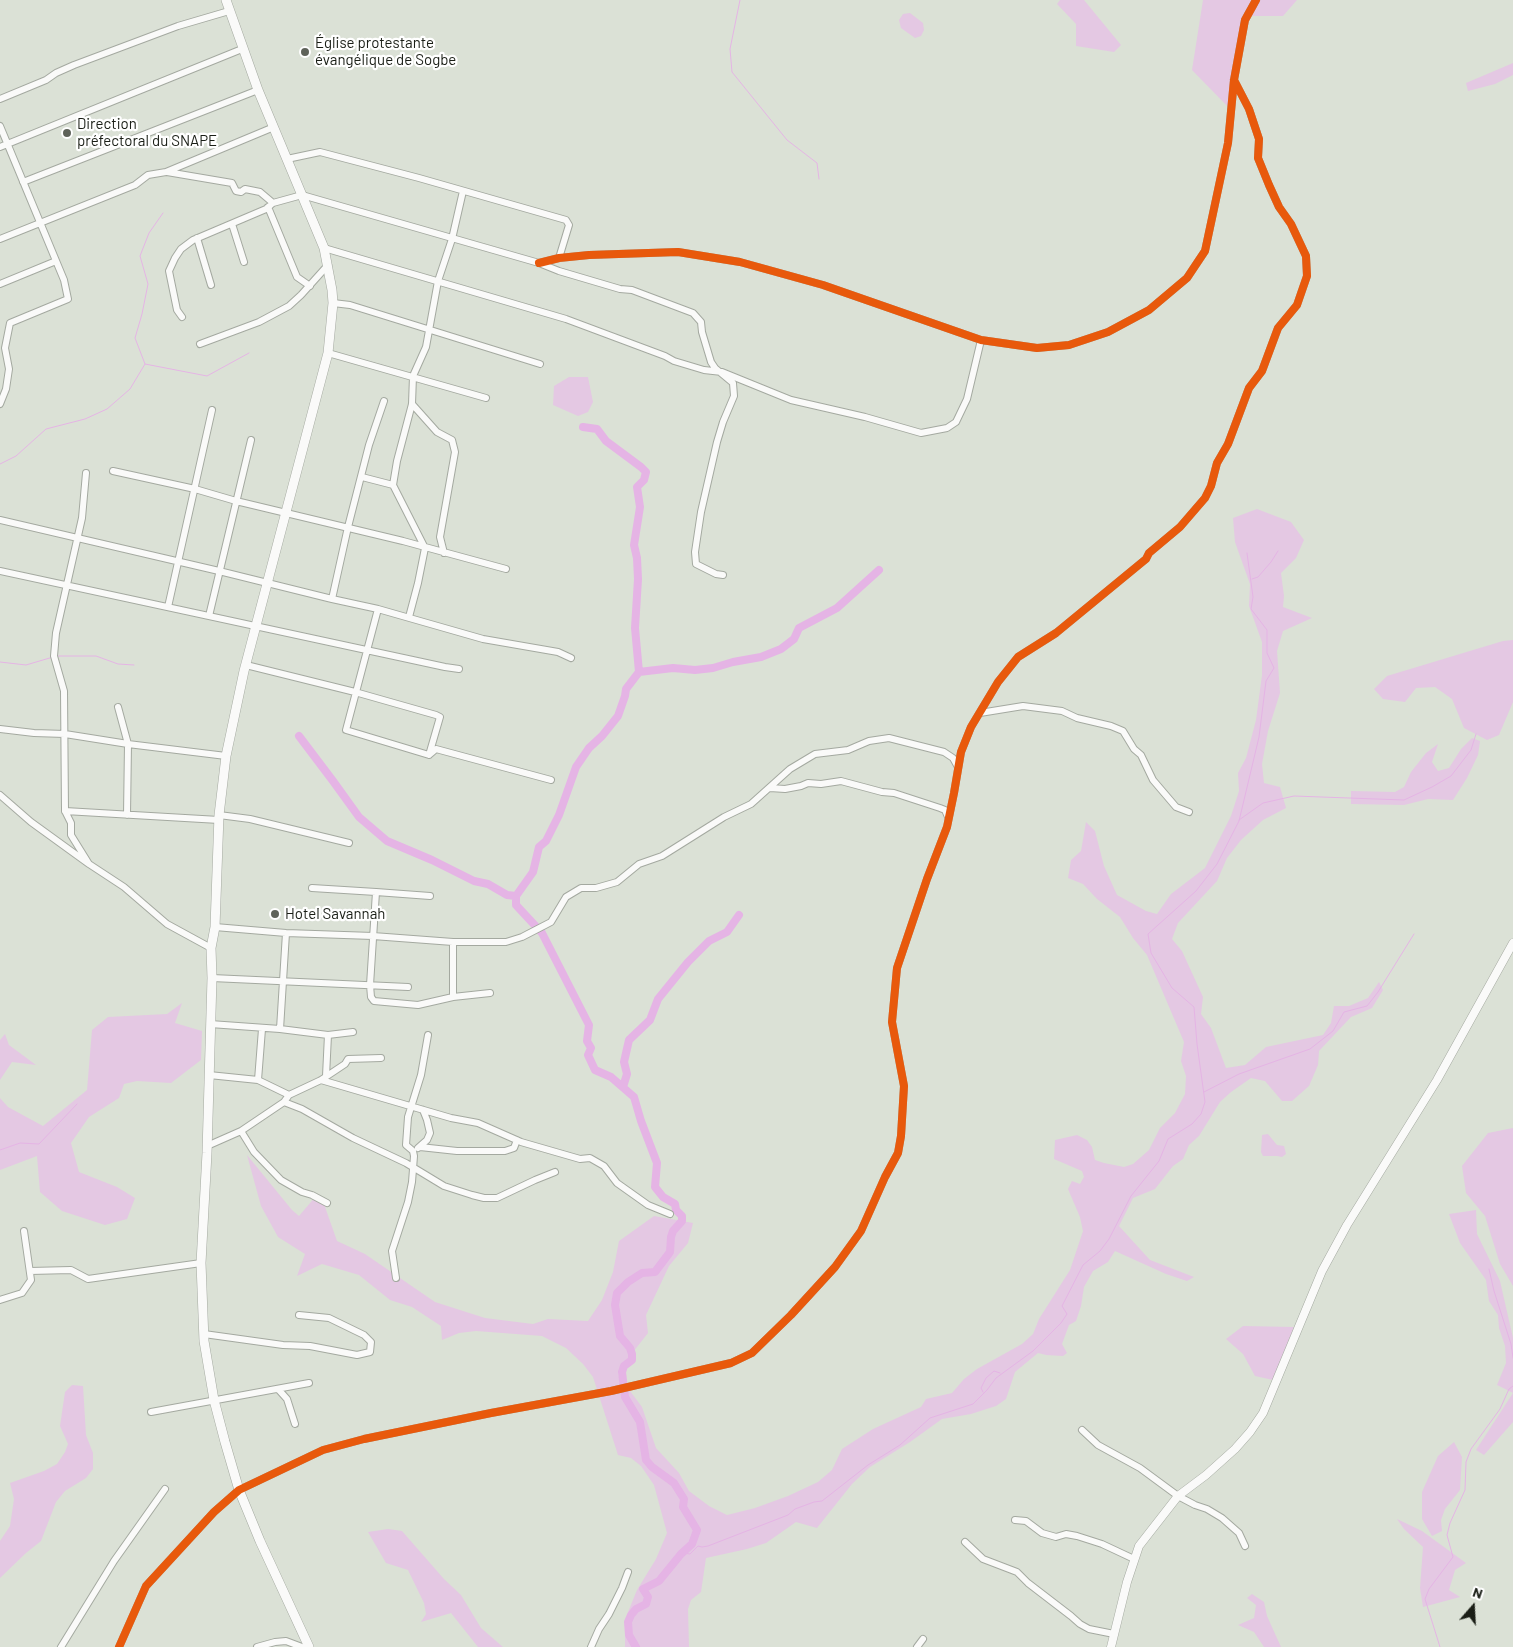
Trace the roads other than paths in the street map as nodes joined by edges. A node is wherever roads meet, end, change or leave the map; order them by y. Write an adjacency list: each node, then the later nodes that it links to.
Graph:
1 (226, 0): 3 (highway)
2 (1256, 0): 5 (street)
3 (230, 10): 4 (highway); 7 (street)
4 (242, 49): 6 (highway); 10 (street)
5 (1234, 80): 36 (street); 79 (street)
6 (258, 90): 9 (highway); 14 (street)
7 (0, 99)
8 (0, 126): 10 (street)
9 (274, 128): 12 (highway); 13 (street)
10 (8, 144): 11 (street); 14 (street)
11 (0, 147)
12 (287, 159): 15 (street); 16 (highway)
13 (166, 172): 17 (street); 18 (street)
14 (23, 182): 18 (street)
15 (464, 191): 22 (street); 24 (street)
16 (302, 195): 17 (street); 22 (street); 23 (highway)
17 (271, 205): 19 (street); 32 (street)
18 (41, 222): 21 (street); 25 (street)
19 (232, 224): 20 (street); 26 (street)
20 (197, 238): 31 (street); 34 (street)
21 (0, 239)
22 (452, 239): 27 (street); 29 (street)
23 (324, 248): 28 (highway); 29 (street)
24 (559, 258): 27 (street); 36 (street)
25 (56, 261): 30 (street); 44 (street)
26 (244, 262)
27 (539, 262): 40 (street)
28 (328, 264): 32 (street); 33 (highway)
29 (438, 281): 35 (street); 40 (street)
30 (0, 284)
31 (211, 285)
32 (310, 286): 37 (street)
33 (333, 303): 35 (street); 38 (highway)
34 (182, 317)
35 (430, 331): 39 (street); 41 (street)
36 (981, 340): 40 (street)
37 (200, 344)
38 (328, 353): 41 (street); 54 (highway)
39 (540, 364)
40 (722, 372): 64 (street)
41 (412, 376): 42 (street); 45 (street)
42 (486, 398)
43 (384, 401): 50 (street)
44 (0, 404)
45 (412, 404): 51 (street); 59 (street)
46 (212, 410): 52 (street)
47 (251, 440): 53 (street)
48 (113, 471): 52 (street)
49 (86, 473): 57 (street)
50 (362, 477): 51 (street); 56 (street)
51 (393, 485): 58 (street)
52 (195, 489): 53 (street); 60 (street)
53 (236, 501): 54 (street); 63 (street)
54 (285, 513): 56 (street); 65 (highway)
55 (0, 520): 57 (street)
56 (348, 528): 58 (street); 67 (street)
57 (77, 538): 60 (street); 66 (street)
58 (425, 548): 59 (street); 71 (street)
59 (444, 553): 61 (street)
60 (178, 561): 63 (street); 68 (street)
61 (506, 569)
62 (0, 571): 66 (street)
63 (219, 571): 65 (street); 70 (street)
64 (723, 575)
65 (267, 583): 67 (street); 72 (highway)
66 (68, 585): 68 (street); 81 (street)
67 (332, 600): 69 (street)
68 (168, 607): 70 (street)
69 (378, 609): 71 (street); 73 (street)
70 (209, 616): 72 (street)
71 (409, 617): 74 (street)
72 (256, 625): 73 (street); 75 (highway)
73 (368, 650): 76 (street); 77 (street)
74 (571, 658)
75 (246, 665): 77 (street); 84 (highway)
76 (459, 668)
77 (356, 692): 83 (street); 83 (street)
78 (118, 707): 82 (street)
79 (980, 712): 85 (street); 90 (street)
80 (0, 729): 81 (street)
81 (65, 734): 82 (street); 89 (street)
82 (128, 744): 84 (street); 91 (street)
83 (429, 755): 86 (street)
84 (226, 756): 92 (highway)
85 (958, 767): 87 (street); 93 (street)
86 (551, 780)
87 (770, 788): 93 (street); 102 (street)
88 (0, 795): 95 (street)
89 (65, 812): 91 (street); 95 (street)
90 (1189, 812)
91 (127, 815): 92 (street)
92 (219, 817): 94 (street); 99 (highway)
93 (948, 817): 148 (street)
94 (349, 843)
95 (89, 864): 104 (street)
96 (312, 888): 97 (street)
97 (376, 892): 98 (street); 101 (street)
98 (430, 896)
99 (215, 927): 100 (street); 104 (highway)
100 (286, 933): 101 (street); 106 (street)
101 (373, 936): 102 (street); 107 (street)
102 (453, 942): 110 (street)
103 (1513, 942): 149 (main road)
104 (211, 948): 105 (highway)
105 (212, 978): 106 (street); 111 (highway)
106 (283, 980): 107 (street); 113 (street)
107 (370, 985): 108 (street); 110 (street)
108 (408, 987)
109 (490, 993): 110 (street)
110 (453, 997)
111 (210, 1024): 112 (street); 118 (highway)
112 (262, 1029): 113 (street); 120 (street)
113 (280, 1029): 115 (street)
114 (353, 1032): 115 (street)
115 (328, 1035): 119 (street)
116 (428, 1035): 123 (street)
117 (381, 1058): 119 (street)
118 (209, 1075): 120 (street); 127 (highway)
119 (324, 1078): 121 (street); 123 (street)
120 (258, 1080): 121 (street)
121 (289, 1095): 122 (street)
122 (284, 1102): 125 (street); 130 (street)
123 (411, 1106): 124 (street); 129 (street)
124 (422, 1110): 126 (street); 128 (street)
125 (241, 1131): 127 (street); 132 (street)
126 (517, 1140): 128 (street); 133 (street)
127 (207, 1146): 135 (highway)
128 (420, 1147): 129 (street)
129 (413, 1151): 130 (street)
130 (413, 1168): 131 (street); 137 (street)
131 (555, 1172)
132 (327, 1203)
133 (670, 1214)
134 (24, 1231): 136 (street)
135 (201, 1263): 136 (street); 140 (highway)
136 (30, 1271): 138 (street)
137 (396, 1278)
138 (0, 1300)
139 (300, 1315): 140 (street)
140 (204, 1334): 143 (highway)
141 (308, 1383): 142 (street)
142 (278, 1389): 143 (street); 145 (street)
143 (214, 1400): 144 (street); 148 (highway)
144 (151, 1412)
145 (295, 1424)
146 (1082, 1430): 149 (street)
147 (165, 1488): 157 (street)
148 (239, 1490): 158 (street); 161 (highway)
149 (1178, 1496): 152 (street); 153 (main road)
150 (1015, 1520): 153 (street)
151 (964, 1542): 155 (street)
152 (1245, 1546)
153 (1134, 1560): 155 (main road)
154 (628, 1572): 162 (street)
155 (1114, 1634): 164 (main road)
156 (923, 1640): 163 (street)
157 (61, 1647)
158 (119, 1647)
159 (256, 1647): 160 (street)
160 (302, 1647)
161 (309, 1647)
162 (591, 1647)
163 (917, 1647)
164 (1111, 1647)

